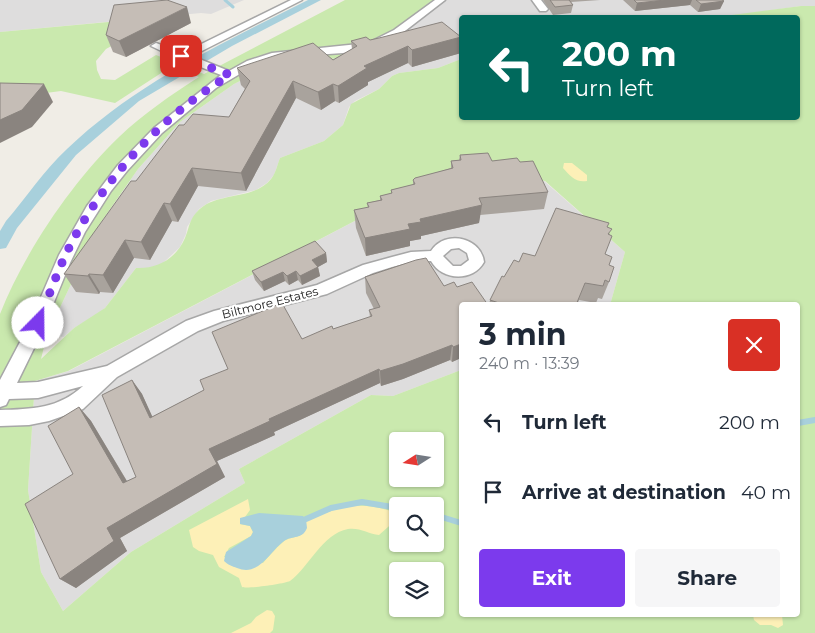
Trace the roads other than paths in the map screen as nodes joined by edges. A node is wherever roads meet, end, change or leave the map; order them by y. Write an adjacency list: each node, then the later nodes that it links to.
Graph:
1 (298, 0): 6 (street)
2 (441, 0): 8 (street, Biltmore Estates)
3 (536, 0): 4 (street)
4 (542, 9)
5 (156, 46): 6 (street)
6 (183, 57): 7 (street); 8 (street)
7 (170, 63)
8 (230, 75): 11 (street, Biltmore Estates)
9 (436, 256): 10 (street, Biltmore Estates)
10 (112, 372): 11 (street, Biltmore Estates); 12 (street, Biltmore Estates)
11 (2, 395)
12 (0, 418)

